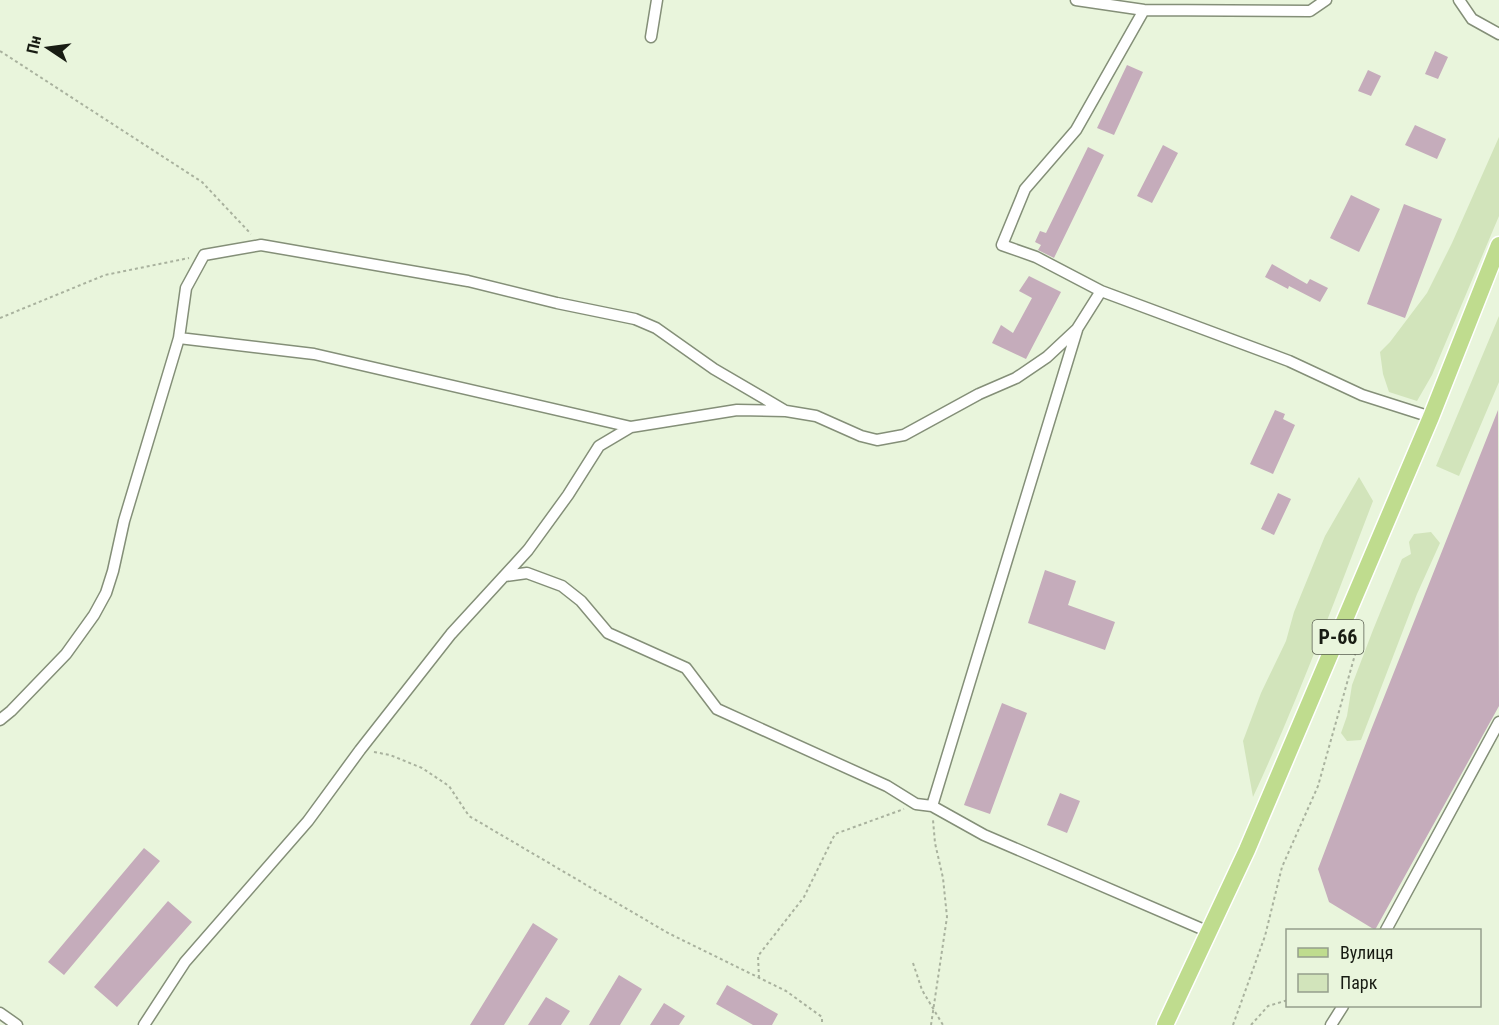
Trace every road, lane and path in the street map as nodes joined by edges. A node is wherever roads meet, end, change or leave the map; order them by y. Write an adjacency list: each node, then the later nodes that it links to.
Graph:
1 (657, 0): 7 (street)
2 (1076, 0): 5 (street)
3 (1326, 0): 5 (street)
4 (1459, 0): 6 (street)
5 (1144, 10): 12 (street)
6 (1499, 34)
7 (651, 37)
8 (0, 51): 9 (path)
9 (261, 245): 11 (street); 16 (street)
10 (1499, 245): 17 (main road, Р-66)
11 (204, 255): 13 (path); 15 (street)
12 (1101, 291): 14 (street); 17 (street)
13 (0, 318)
14 (1077, 330): 16 (street); 25 (street)
15 (179, 338): 18 (street); 21 (street)
16 (786, 411): 18 (street)
17 (1431, 417): 27 (main road, Р-66)
18 (632, 428): 19 (street)
19 (505, 576): 23 (street); 24 (street)
20 (1353, 640): 40 (path)
21 (0, 720)
22 (1499, 722): 26 (street)
23 (360, 750): 29 (path); 35 (street)
24 (916, 804): 25 (street); 29 (path)
25 (932, 806): 27 (street); 32 (path)
26 (1387, 929)
27 (1209, 932): 39 (main road, Р-66)
28 (913, 963): 32 (path)
29 (759, 978): 36 (path)
30 (1286, 1000): 41 (path)
31 (1342, 1007): 42 (street)
32 (934, 1009): 37 (path); 38 (path)
33 (0, 1013): 34 (street)
34 (17, 1025)
35 (144, 1025)
36 (822, 1025)
37 (931, 1025)
38 (943, 1025)
39 (1165, 1025)
40 (1233, 1025)
41 (1251, 1025)
42 (1331, 1025)

